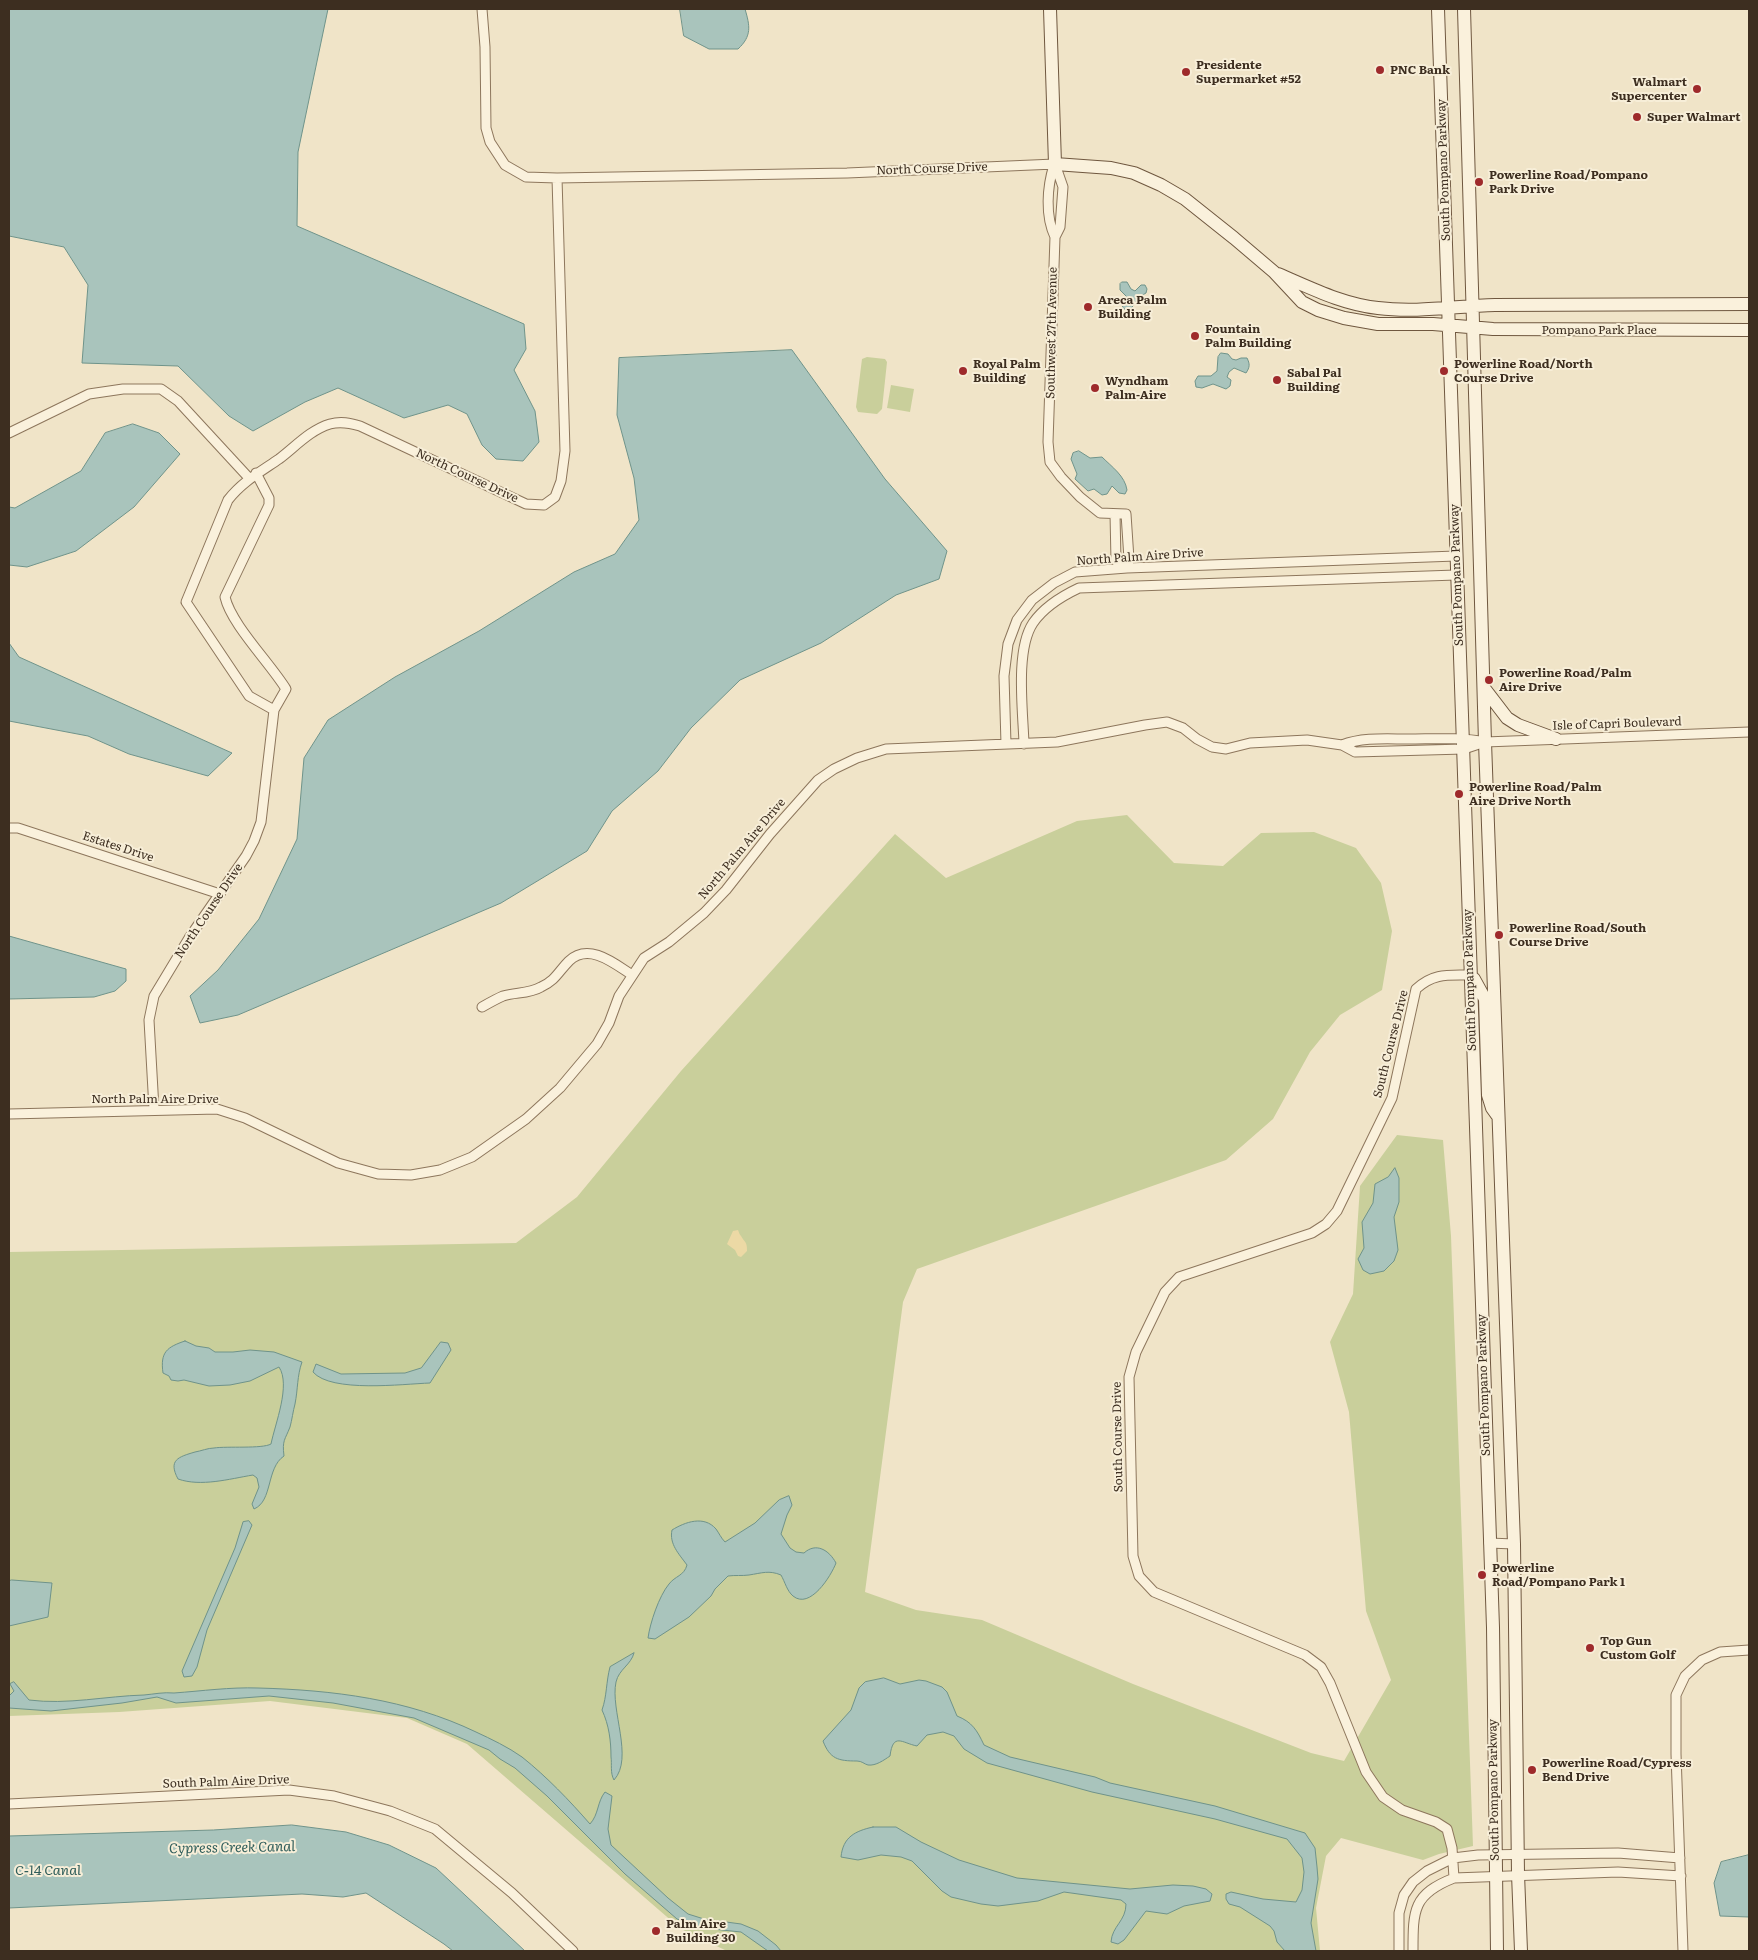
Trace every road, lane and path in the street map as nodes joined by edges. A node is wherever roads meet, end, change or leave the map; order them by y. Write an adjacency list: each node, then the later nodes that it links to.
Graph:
1 (482, 9): 6 (street, North Course Drive)
2 (1050, 9): 5 (main road, Southwest 27th Avenue)
3 (1438, 9): 11 (main road, South Pompano Parkway)
4 (1464, 9): 10 (main road, South Pompano Parkway)
5 (1055, 164): 6 (street, North Course Drive); 7 (street, Southwest 27th Avenue); 7 (street, Southwest 27th Avenue); 8 (main road, North Course Drive)
6 (557, 178): 16 (street, North Course Drive)
7 (1055, 237): 17 (street, Southwest 27th Avenue)
8 (1274, 272): 11 (main road, North Course Drive); 12 (main road, North Course Drive)
9 (1749, 304): 10 (main road, Pompano Park Place)
10 (1474, 306): 11 (main road, North Course Drive); 13 (main road, South Pompano Parkway)
11 (1448, 308): 12 (main road, South Pompano Parkway)
12 (1448, 326): 13 (main road, Pompano Park Place); 18 (main road, South Pompano Parkway)
13 (1474, 328): 14 (main road, Pompano Park Place); 25 (main road, South Pompano Parkway)
14 (1749, 330)
15 (9, 433): 16 (street, North Course Drive)
16 (252, 476): 26 (street, North Course Drive); 26 (street, North Course Drive)
17 (1115, 514): 21 (street); 21 (street, Southwest 27th Avenue)
18 (1456, 556): 19 (street, North Palm Aire Drive); 22 (main road, South Pompano Parkway)
19 (1320, 562): 20 (street, North Palm Aire Drive); 23 (street)
20 (1229, 565): 21 (street, North Palm Aire Drive); 24 (street)
21 (1127, 568): 31 (street, North Palm Aire Drive)
22 (1456, 575): 23 (street); 30 (main road, South Pompano Parkway)
23 (1321, 579): 24 (street)
24 (1231, 582): 32 (street)
25 (1484, 688): 28 (main road); 29 (main road, South Pompano Parkway)
26 (274, 710): 34 (street, North Course Drive)
27 (1749, 732): 28 (street, Isle of Capri Boulevard)
28 (1556, 739): 29 (street, Isle of Capri Boulevard)
29 (1485, 742): 30 (street, North Palm Aire Drive); 40 (main road, South Pompano Parkway)
30 (1464, 743): 32 (street, North Palm Aire Drive); 35 (main road, South Pompano Parkway)
31 (1006, 744): 32 (street, North Palm Aire Drive); 36 (street, North Palm Aire Drive)
32 (1024, 744)
33 (9, 828): 34 (street, Estates Drive)
34 (220, 894): 38 (street, North Course Drive)
35 (1469, 974): 40 (main road); 41 (main road, South Pompano Parkway); 47 (street, South Course Drive)
36 (632, 975): 37 (street); 38 (street, North Palm Aire Drive)
37 (482, 1007)
38 (154, 1109): 39 (street, North Palm Aire Drive)
39 (9, 1114)
40 (1499, 1119): 42 (main road, South Pompano Parkway)
41 (1489, 1543): 42 (street); 46 (main road, South Pompano Parkway)
42 (1514, 1544): 45 (main road, South Pompano Parkway)
43 (1749, 1650): 48 (street)
44 (9, 1804): 53 (street, South Palm Aire Drive)
45 (1518, 1854): 46 (street); 48 (street); 49 (main road, South Pompano Parkway)
46 (1495, 1855): 47 (street); 50 (main road, South Pompano Parkway)
47 (1453, 1858): 52 (street, South Course Drive); 54 (street)
48 (1680, 1858): 51 (street)
49 (1518, 1874): 50 (street); 51 (street); 57 (main road, South Pompano Parkway)
50 (1495, 1875): 52 (street); 56 (main road, South Pompano Parkway)
51 (1681, 1876): 58 (street)
52 (1454, 1878): 55 (street)
53 (573, 1951)
54 (1399, 1951)
55 (1413, 1951)
56 (1497, 1951)
57 (1521, 1951)
58 (1683, 1951)

